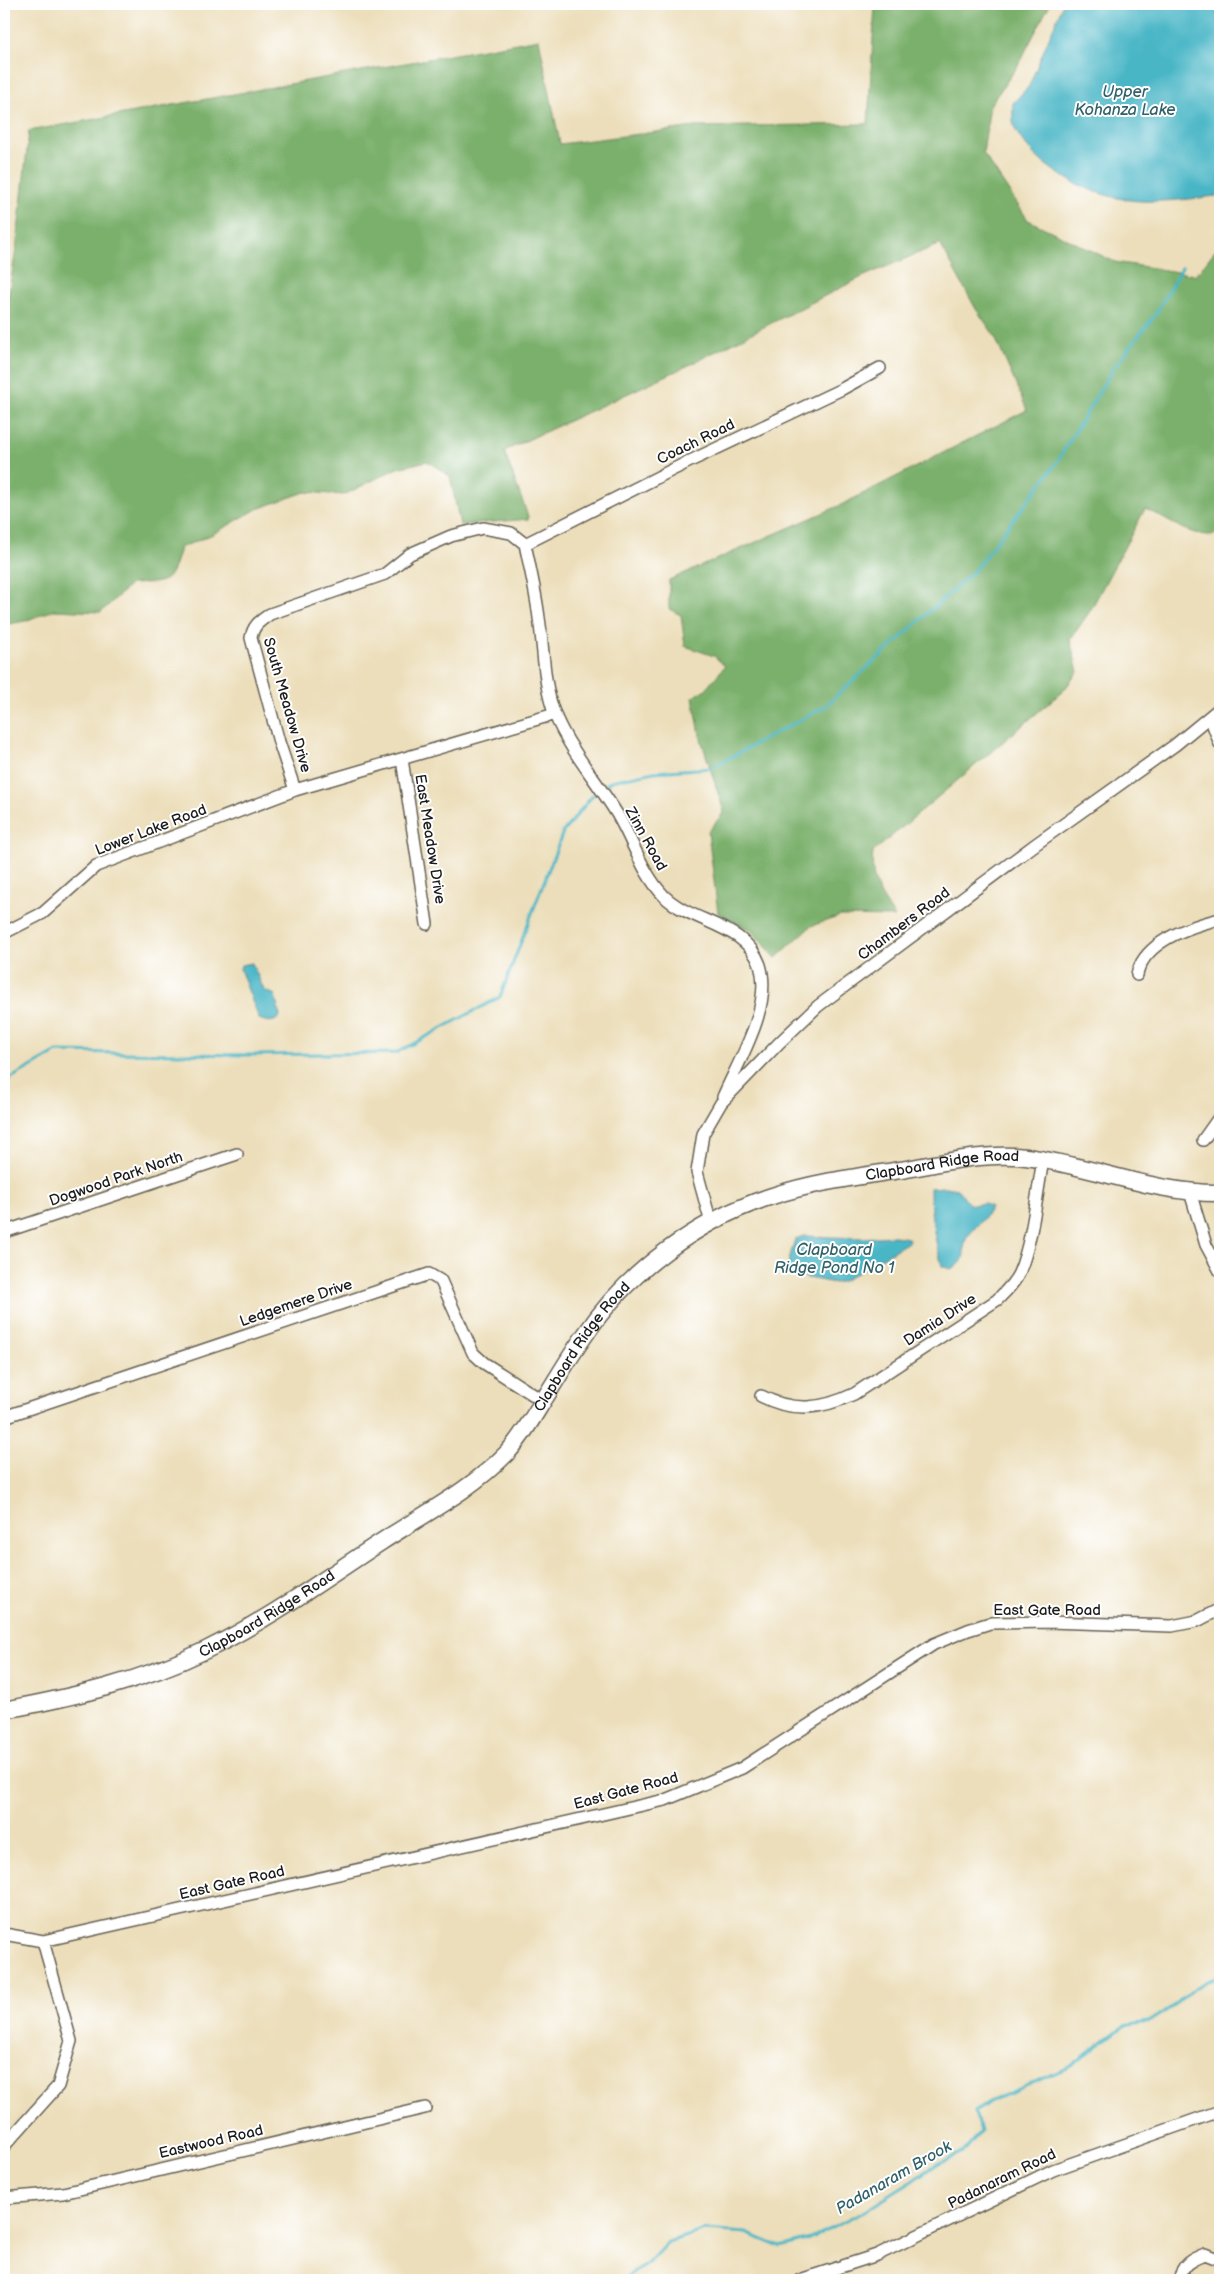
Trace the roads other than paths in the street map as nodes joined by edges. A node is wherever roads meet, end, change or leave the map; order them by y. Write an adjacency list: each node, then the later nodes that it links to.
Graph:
1 (880, 368): 2 (street, Coach Road)
2 (525, 544): 4 (street, Zinn Road); 8 (street, South Meadow Drive)
3 (1220, 708): 5 (street, Chambers Road)
4 (555, 714): 7 (street, South Meadow Drive); 13 (street, Zinn Road)
5 (1210, 717): 6 (street); 13 (street, Chambers Road)
6 (1220, 744)
7 (402, 759): 8 (street, South Meadow Drive); 10 (street, East Meadow Drive)
8 (296, 790): 11 (street, Lower Lake Road)
9 (1220, 919): 12 (street)
10 (427, 924)
11 (4, 933)
12 (1137, 975)
13 (720, 1103): 20 (street, Chambers Road)
14 (1220, 1116): 15 (street)
15 (1203, 1140)
16 (237, 1154): 21 (street, Dogwood Park North)
17 (1044, 1160): 18 (main road, Clapboard Ridge Road); 20 (main road, Clapboard Ridge Road); 23 (street, Damia Drive)
18 (1190, 1192): 19 (main road, Clapboard Ridge Road); 22 (street)
19 (1220, 1193)
20 (711, 1223): 24 (main road, Clapboard Ridge Road)
21 (4, 1232)
22 (1220, 1271)
23 (761, 1396)
24 (543, 1401): 25 (street, Ledgemere Drive); 27 (main road, Clapboard Ridge Road)
25 (4, 1417)
26 (1220, 1609): 29 (street, East Gate Road)
27 (4, 1710)
28 (4, 1934): 29 (street, East Gate Road)
29 (43, 1941): 32 (street)
30 (425, 2108): 33 (street, Eastwood Road)
31 (1220, 2111): 35 (street, Padanaram Road)
32 (4, 2146)
33 (4, 2198)
34 (1220, 2260): 36 (street)
35 (800, 2280)
36 (1180, 2280)

